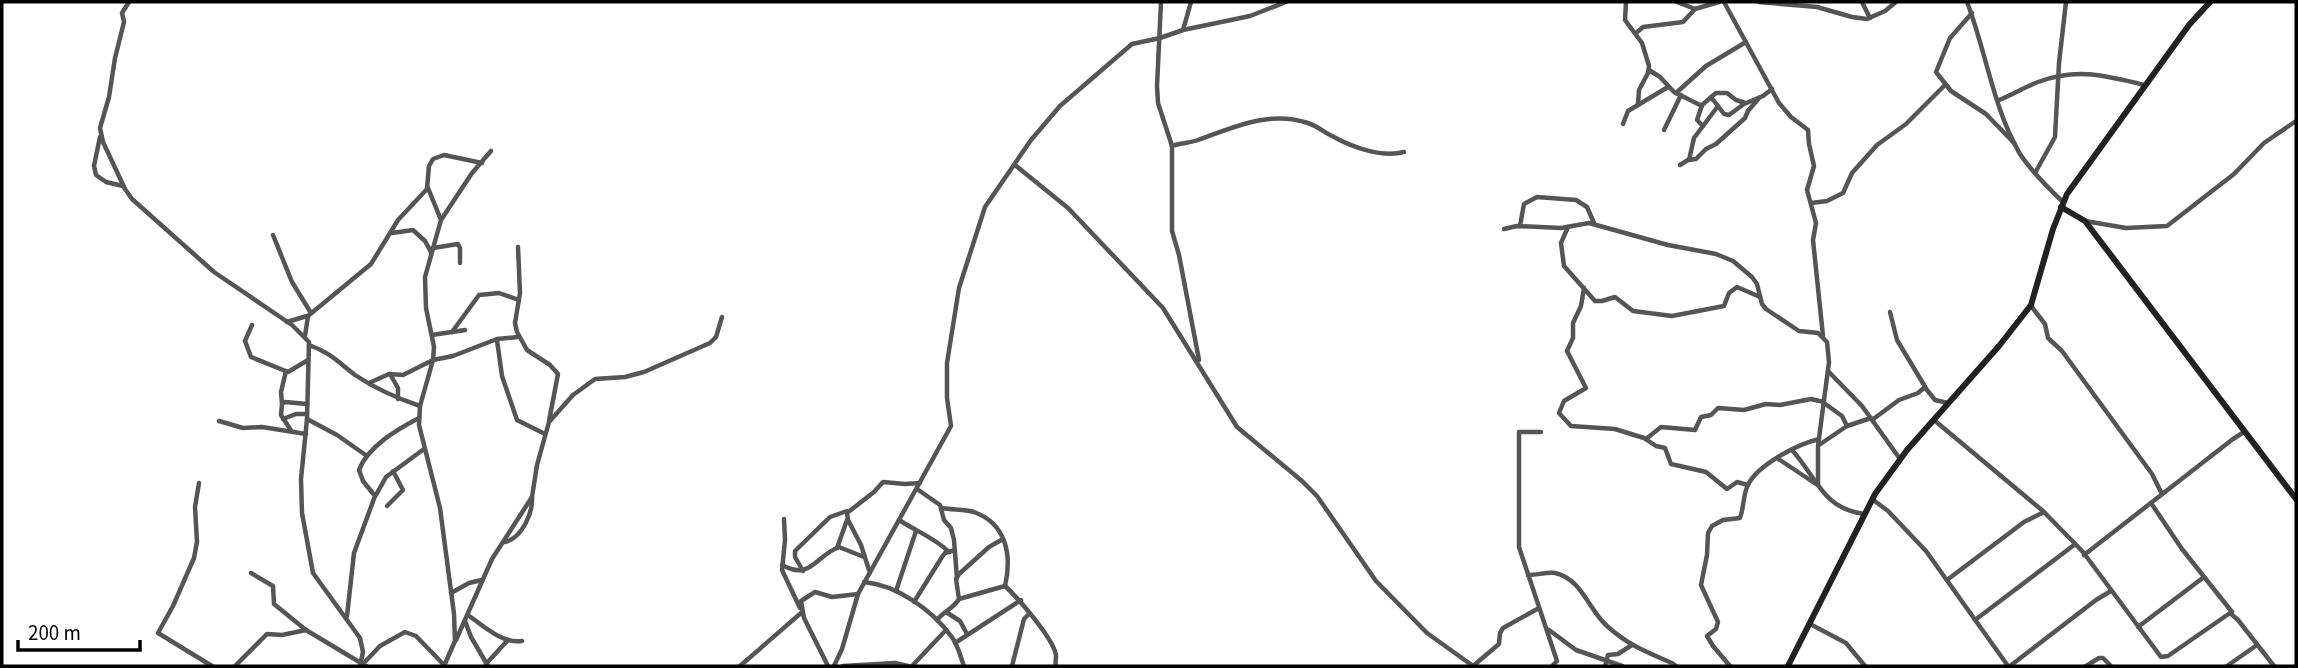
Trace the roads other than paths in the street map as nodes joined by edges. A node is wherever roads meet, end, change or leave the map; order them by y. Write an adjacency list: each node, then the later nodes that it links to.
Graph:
1 (129, 2): 40 (street)
2 (1161, 2): 20 (street)
3 (1191, 2): 18 (street)
4 (1286, 2): 18 (street)
5 (1626, 2): 19 (street)
6 (1677, 2): 15 (street)
7 (1719, 2): 15 (street)
8 (1724, 2): 21 (street)
9 (1759, 2): 17 (street)
10 (1862, 2): 17 (street)
11 (1896, 2): 17 (street)
12 (1968, 2): 16 (street)
13 (2066, 2): 23 (street)
14 (2210, 2): 25 (street)
15 (1695, 9): 19 (street)
16 (1972, 13): 24 (street); 31 (street)
17 (1870, 18)
18 (1183, 30): 20 (street)
19 (1636, 33): 22 (street)
20 (1160, 38): 42 (street); 47 (street)
21 (1746, 42): 27 (street); 28 (street)
22 (1649, 70): 26 (street); 33 (street)
23 (2059, 76): 25 (street); 31 (street); 49 (street)
24 (1945, 85): 41 (street); 52 (street)
25 (2145, 86): 53 (street)
26 (1668, 87): 28 (street); 33 (street)
27 (1772, 89): 30 (street); 52 (street)
28 (1679, 94): 34 (street); 39 (street)
29 (1711, 97): 32 (street); 34 (street); 35 (street)
30 (1759, 98): 32 (street); 45 (street)
31 (1999, 100): 41 (street)
32 (1745, 103): 35 (street)
33 (1638, 104): 37 (street)
34 (1702, 106): 38 (street)
35 (1718, 106): 38 (street)
36 (2296, 121): 55 (street)
37 (1623, 124)
38 (1703, 126): 45 (street)
39 (1664, 130)
40 (101, 134): 50 (street); 50 (street)
41 (2016, 144): 49 (street)
42 (1172, 146): 44 (street); 84 (street)
43 (491, 151): 46 (street)
44 (1404, 152)
45 (1689, 160): 48 (street)
46 (482, 163): 51 (street); 54 (street)
47 (1015, 165): 84 (street); 118 (street)
48 (1680, 165)
49 (2035, 174): 53 (street)
50 (123, 186): 72 (street)
51 (428, 187): 54 (street); 60 (street)
52 (1811, 203): 77 (street)
53 (2062, 204): 55 (street); 68 (street)
54 (441, 220): 63 (street)
55 (2085, 221): 106 (street)
56 (1594, 223): 57 (street); 58 (street); 66 (street)
57 (1520, 226): 58 (street); 59 (street)
58 (1569, 226): 65 (street)
59 (1504, 229)
60 (390, 234): 63 (street); 70 (street)
61 (273, 235): 70 (street)
62 (518, 247): 67 (street)
63 (432, 251): 64 (street); 76 (street)
64 (460, 262)
65 (1584, 288): 66 (street); 109 (street)
66 (1760, 297): 77 (street)
67 (519, 300): 75 (street); 79 (street)
68 (2031, 305): 92 (street); 123 (street)
69 (1890, 312): 89 (street)
70 (310, 315): 72 (street); 78 (street)
71 (722, 317): 102 (street)
72 (287, 322): 78 (street)
73 (253, 325): 86 (street)
74 (465, 330): 75 (street)
75 (452, 332): 76 (street)
76 (432, 335): 83 (street)
77 (1823, 336): 85 (street)
78 (305, 337): 81 (street)
79 (518, 337): 80 (street); 102 (street)
80 (497, 339): 83 (street); 108 (street)
81 (309, 345): 82 (street); 88 (street)
82 (308, 360): 86 (street); 94 (street)
83 (433, 360): 87 (street); 95 (street)
84 (1200, 365): 200 (street)
85 (1828, 370): 91 (street); 99 (street)
86 (286, 371): 93 (street)
87 (390, 373): 88 (street); 90 (street)
88 (369, 383): 90 (street)
89 (1925, 387): 92 (street); 99 (street)
90 (398, 399): 95 (street)
91 (1824, 402): 103 (street); 109 (street); 110 (street)
92 (1948, 403): 100 (street)
93 (282, 404): 94 (street); 98 (street)
94 (307, 404): 96 (street)
95 (420, 406): 97 (street)
96 (307, 416): 98 (street); 107 (street); 114 (street)
97 (419, 418): 112 (street); 114 (street)
98 (283, 419): 104 (street)
99 (1872, 419): 103 (street); 116 (street)
100 (1934, 420): 116 (street); 132 (street)
101 (219, 421): 104 (street)
102 (549, 422): 108 (street)
103 (1847, 426): 111 (street)
104 (292, 432): 107 (street)
105 (1541, 432): 149 (street)
106 (2244, 432): 123 (street); 127 (street)
107 (306, 434): 169 (street)
108 (545, 434): 125 (street)
109 (1646, 439): 120 (street)
110 (1819, 439): 111 (street); 113 (street)
111 (1818, 446): 121 (street)
112 (424, 449): 117 (street); 158 (street)
113 (1791, 450): 115 (street); 121 (street)
114 (367, 456): 124 (street)
115 (1777, 458): 120 (street); 121 (street)
116 (1900, 459): 126 (street)
117 (393, 471): 124 (street); 129 (street)
118 (920, 483): 122 (street); 131 (street)
119 (199, 484): 189 (street)
120 (1748, 485): 205 (street)
121 (1819, 486): 133 (street)
122 (917, 489): 130 (street); 136 (street)
123 (2162, 494): 128 (street)
124 (376, 496): 169 (street)
125 (532, 497): 139 (street); 139 (street)
126 (1872, 499): 133 (street); 153 (street)
127 (2296, 499)
128 (2151, 503): 143 (street); 150 (street)
129 (387, 506)
130 (942, 508): 138 (street); 142 (street)
131 (848, 511): 135 (street); 146 (street)
132 (2044, 512): 140 (street); 153 (street)
133 (1864, 513): 173 (street)
134 (784, 519): 145 (street)
135 (848, 520): 141 (street); 144 (street)
136 (899, 520): 137 (street); 147 (street)
137 (916, 531): 142 (street); 156 (street)
138 (1003, 539): 151 (street); 155 (street)
139 (504, 542): 152 (street)
140 (2074, 545): 143 (street); 171 (street)
141 (837, 548): 144 (street); 146 (street)
142 (952, 551): 151 (street); 162 (street)
143 (2084, 555): 157 (street)
144 (865, 557): 147 (street)
145 (782, 565): 146 (street); 164 (street)
146 (803, 571)
147 (870, 571): 154 (street)
148 (251, 572): 176 (street)
149 (1528, 575): 163 (street); 183 (street)
150 (2204, 577): 167 (street); 174 (street)
151 (957, 578): 160 (street)
152 (482, 580): 158 (street); 168 (street)
153 (1947, 580): 171 (street)
154 (864, 582): 156 (street); 159 (street)
155 (1005, 586): 160 (street); 161 (street)
156 (896, 591): 162 (street)
157 (2111, 591): 174 (street); 208 (street)
158 (451, 593): 180 (street)
159 (858, 594): 164 (street); 194 (street)
160 (959, 599): 165 (street)
161 (1021, 600): 166 (street); 178 (street)
162 (914, 603): 170 (street)
163 (1539, 608): 175 (street); 200 (street)
164 (802, 611): 192 (street); 193 (street)
165 (946, 611): 170 (street); 178 (street)
166 (1029, 614): 198 (street); 199 (street)
167 (2233, 614): 184 (street); 185 (street)
168 (468, 615): 172 (street); 179 (street)
169 (346, 617): 187 (street)
170 (937, 620): 177 (street)
171 (1976, 620): 208 (street)
172 (466, 621): 180 (street); 188 (street)
173 (1810, 624): 206 (street); 207 (street)
174 (2138, 627): 185 (street)
175 (1548, 629): 186 (street); 201 (street)
176 (306, 630): 187 (street); 190 (street)
177 (946, 630): 182 (street); 196 (street)
178 (967, 634): 182 (street)
179 (507, 640): 181 (street); 188 (street)
180 (455, 641): 191 (street)
181 (522, 642)
182 (955, 643): 197 (street)
183 (1632, 645): 186 (street); 204 (street)
184 (2257, 645): 212 (street); 213 (street)
185 (2163, 657): 211 (street)
186 (1606, 660): 202 (street); 203 (street)
187 (363, 665): 191 (street)
188 (487, 665)
189 (212, 666)
190 (235, 666)
191 (444, 666)
192 (740, 666)
193 (828, 666)
194 (834, 666)
195 (843, 666): 196 (street)
196 (911, 666)
197 (964, 666)
198 (1012, 666)
199 (1056, 666)
200 (1473, 666)
201 (1552, 666)
202 (1605, 666)
203 (1622, 666)
204 (1676, 666)
205 (1730, 666)
206 (1788, 666)
207 (1866, 666)
208 (2009, 666)
209 (2086, 666): 210 (street)
210 (2111, 666)
211 (2169, 666)
212 (2227, 666)
213 (2274, 666)

